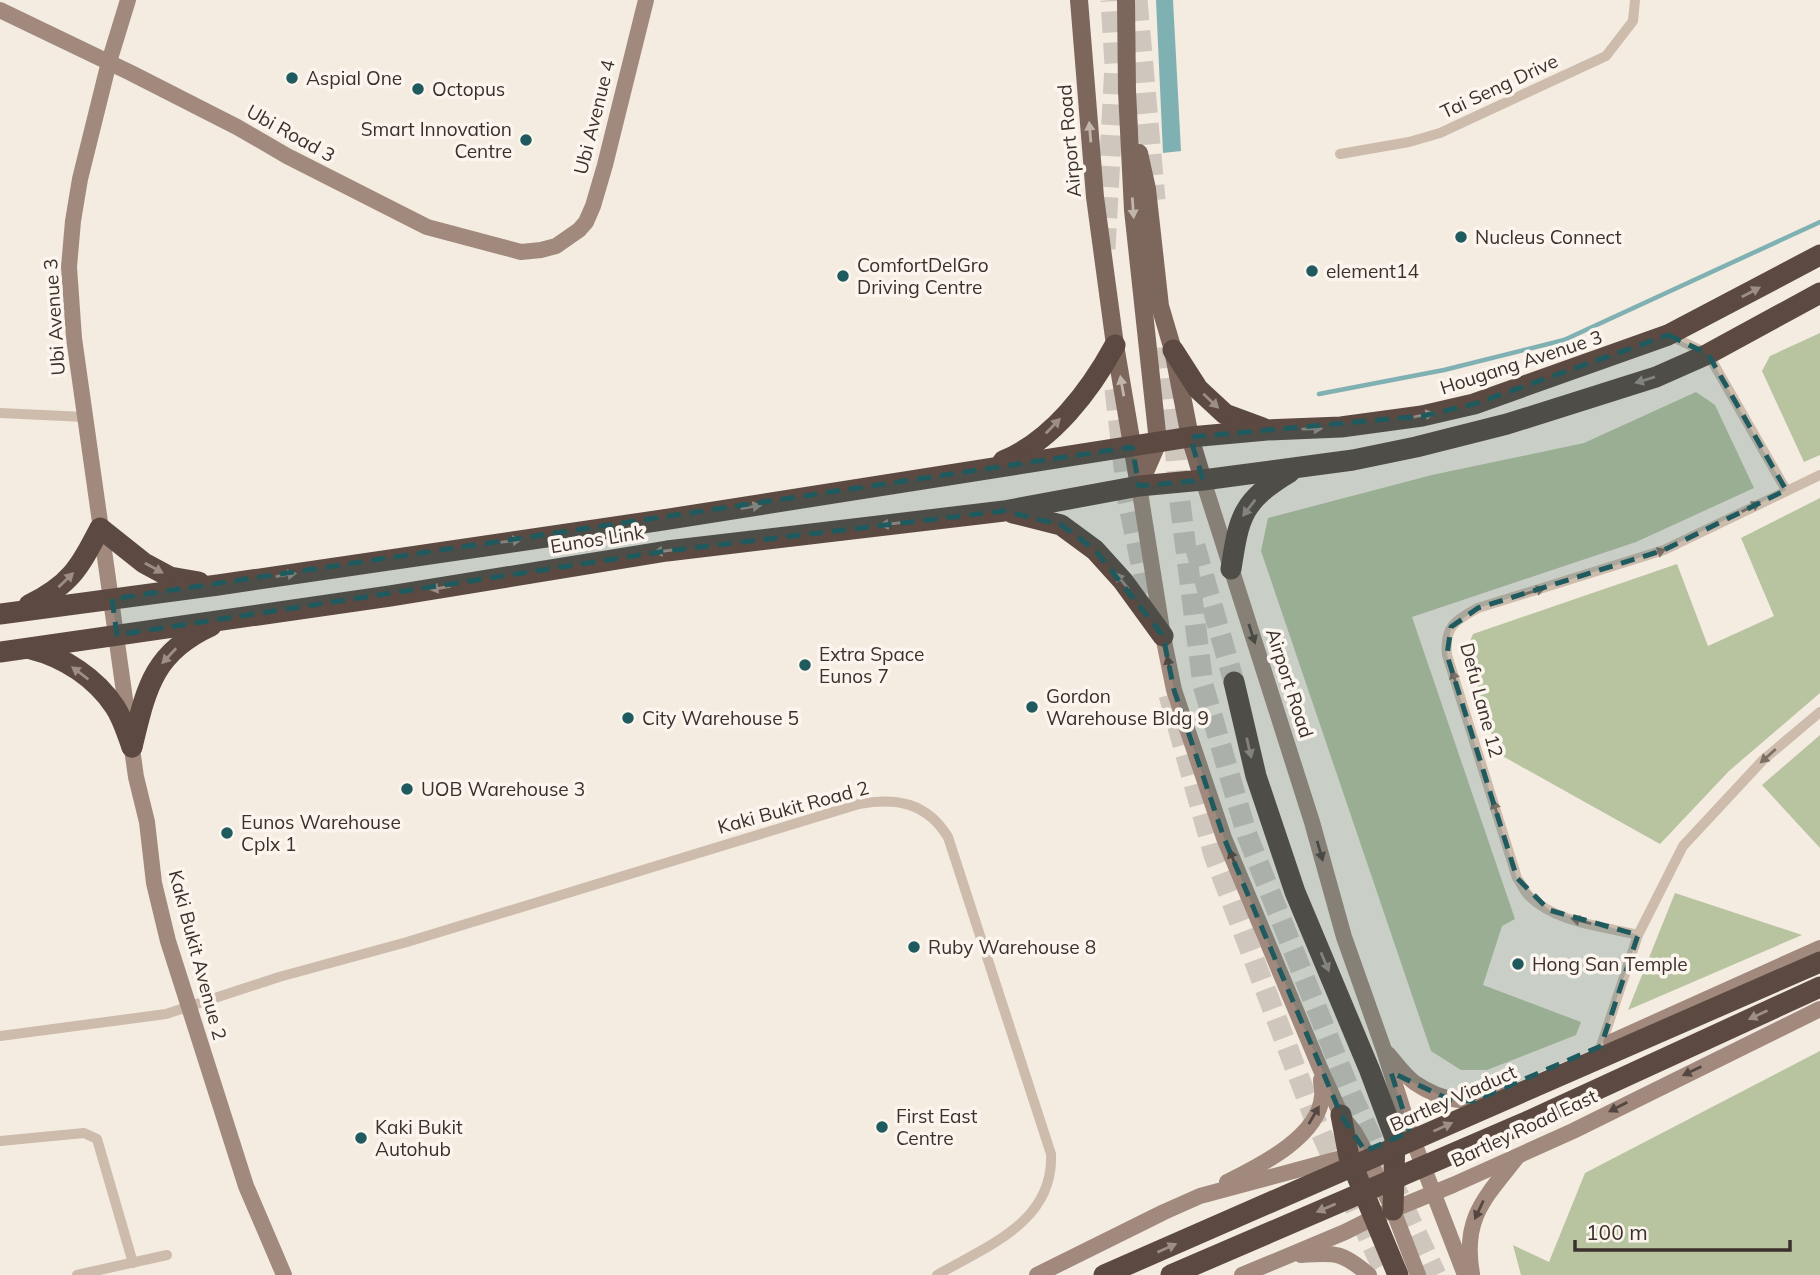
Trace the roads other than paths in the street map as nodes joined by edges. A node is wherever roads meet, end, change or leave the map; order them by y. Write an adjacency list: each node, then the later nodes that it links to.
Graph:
1 (128, 0): 7 (main road, Ubi Avenue 3)
2 (646, 0): 10 (main road, Ubi Avenue 4)
3 (1079, 0): 16 (main road, Airport Road, one-way to 3)
4 (1126, 0): 8 (main road, Airport Road)
5 (1635, 0): 9 (street, Tai Seng Drive)
6 (0, 10): 7 (main road, Ubi Road 3)
7 (109, 62): 10 (main road, Ubi Road 3); 20 (main road, Ubi Avenue 3)
8 (1127, 91): 17 (main road, Airport Road); 23 (main road, Airport Road, one-way to 23)
9 (1340, 154)
10 (570, 237)
11 (1820, 255): 13 (highway, Hougang Avenue 3, one-way to 11)
12 (1820, 293): 14 (highway)
13 (1720, 309): 14 (highway); 15 (highway, Hougang Avenue 3)
14 (1750, 331): 18 (highway)
15 (1668, 335): 18 (street); 21 (highway, Hougang Avenue 3, one-way to 15)
16 (1115, 345): 24 (main road, Airport Road, one-way to 16); 26 (highway, one-way to 16)
17 (1173, 350): 21 (highway, one-way to 21); 22 (main road, Airport Road)
18 (1708, 354): 25 (highway, one-way to 25); 30 (street)
19 (0, 413): 20 (street)
20 (85, 417): 32 (main road, Ubi Avenue 3)
21 (1267, 430): 22 (highway, Hougang Avenue 3)
22 (1191, 437): 23 (highway, Hougang Avenue 3); 28 (main road, Airport Road)
23 (1158, 442): 24 (highway, Hougang Avenue 3); 29 (main road, Airport Road)
24 (1132, 447): 26 (highway, Eunos Link); 29 (main road, Airport Road)
25 (1298, 468): 28 (highway); 33 (highway, one-way to 33)
26 (975, 472): 34 (highway, Eunos Link, one-way to 26)
27 (1820, 475): 30 (street, Defu Lane 12)
28 (1203, 480): 29 (highway, Eunos Link); 33 (main road, Airport Road)
29 (1139, 486): 31 (highway, Eunos Link); 39 (main road, Airport Road)
30 (1786, 490): 45 (street, Defu Lane 12, one-way to 30)
31 (1004, 511): 37 (highway, Eunos Link, one-way to 37); 39 (highway, one-way to 31)
32 (100, 528): 34 (highway, one-way to 34); 35 (main road, Ubi Avenue 3); 36 (highway, one-way to 32)
33 (1231, 569): 55 (main road, Airport Road, one-way to 55)
34 (218, 585): 35 (highway, Eunos Link)
35 (112, 600): 36 (highway, Eunos Link); 38 (main road, Ubi Avenue 3)
36 (7, 613)
37 (226, 619): 38 (highway, Eunos Link); 44 (highway, one-way to 44)
38 (117, 635): 40 (highway, Eunos Link); 44 (main road, Kaki Bukit Avenue 2)
39 (1163, 636): 56 (main road, Airport Road, one-way to 39)
40 (26, 648): 41 (highway, Eunos Link); 44 (highway, one-way to 40)
41 (0, 652)
42 (1234, 682): 58 (highway, one-way to 58)
43 (1820, 712): 45 (street, one-way to 45)
44 (132, 747): 49 (main road, Kaki Bukit Avenue 2)
45 (1637, 935): 51 (street)
46 (1820, 948): 53 (main road)
47 (1820, 962): 72 (highway, Bartley Viaduct, one-way to 47, bridge)
48 (1820, 987): 73 (highway, one-way to 73, bridge)
49 (189, 1006): 52 (street, Kaki Bukit Road 2); 69 (main road, Kaki Bukit Avenue 2); 70 (street, Kaki Bukit Road 2)
50 (1820, 1009): 61 (main road, Bartley Road East, one-way to 61)
51 (1610, 1019): 53 (street); 54 (street)
52 (0, 1036)
53 (1622, 1037): 54 (main road)
54 (1601, 1046): 55 (main road)
55 (1384, 1050): 58 (main road, Airport Road)
56 (1320, 1068): 57 (main road, Airport Road); 63 (main road, one-way to 56)
57 (1341, 1115): 60 (highway)
58 (1403, 1135): 60 (main road); 62 (main road, Airport Road); 64 (highway)
59 (0, 1141): 67 (street)
60 (1357, 1154): 63 (main road); 64 (highway)
61 (1518, 1155): 62 (main road, Bartley Road East); 79 (main road, one-way to 79)
62 (1433, 1194): 64 (main road, Bartley Road East); 78 (main road, Airport Road)
63 (1200, 1196): 71 (main road)
64 (1384, 1213): 66 (main road, Bartley Road East); 76 (highway); 77 (main road)
65 (167, 1255): 67 (street)
66 (1289, 1255): 74 (main road, Bartley Road East); 75 (main road)
67 (133, 1263): 68 (street)
68 (77, 1275)
69 (284, 1275)
70 (937, 1275)
71 (1037, 1275)
72 (1104, 1275)
73 (1171, 1275)
74 (1242, 1275)
75 (1368, 1275)
76 (1398, 1275)
77 (1418, 1275)
78 (1465, 1275)
79 (1472, 1275)

